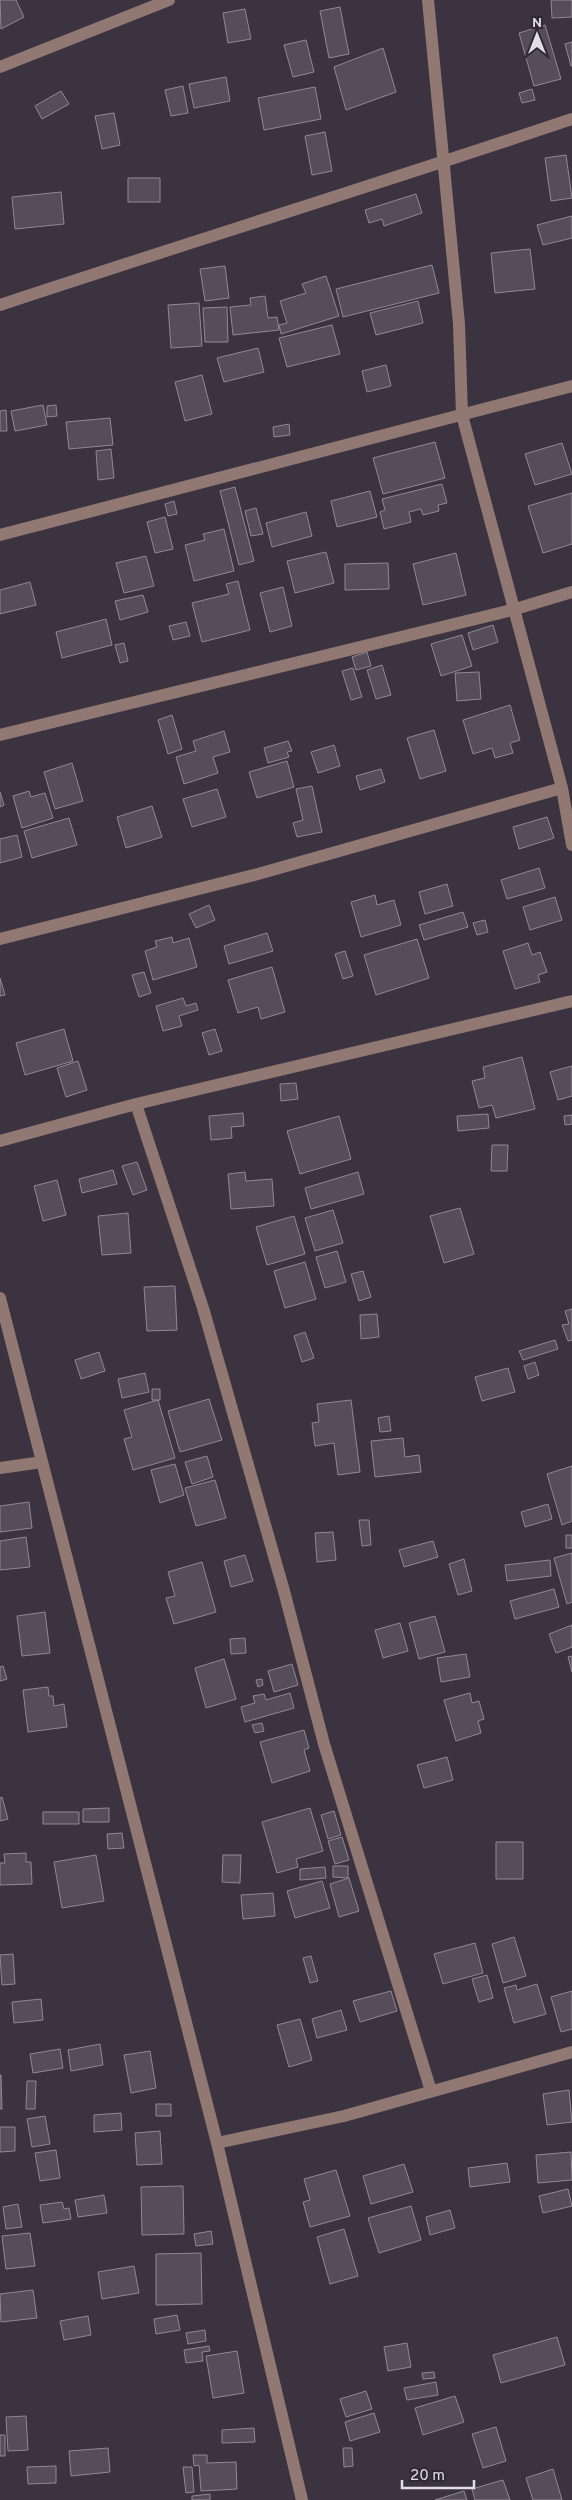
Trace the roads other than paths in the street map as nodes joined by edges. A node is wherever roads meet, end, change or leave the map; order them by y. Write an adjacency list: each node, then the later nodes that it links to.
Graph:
1 (169, 0): 3 (street)
2 (428, 0): 5 (street)
3 (0, 67)
4 (572, 119): 5 (street)
5 (443, 163): 6 (street); 8 (street)
6 (0, 304)
7 (572, 386): 8 (street)
8 (462, 415): 9 (street); 11 (street)
9 (0, 535)
10 (572, 592): 11 (street)
11 (512, 610): 12 (street); 13 (street)
12 (0, 735)
13 (562, 788): 14 (street); 15 (street)
14 (572, 845)
15 (0, 939)
16 (572, 1001): 17 (street)
17 (136, 1104): 18 (street); 23 (street)
18 (0, 1141)
19 (0, 1298): 20 (street)
20 (42, 1462): 21 (street); 24 (street)
21 (0, 1468)
22 (572, 2052): 23 (street)
23 (431, 2091): 24 (street)
24 (217, 2143): 25 (street)
25 (302, 2500)

